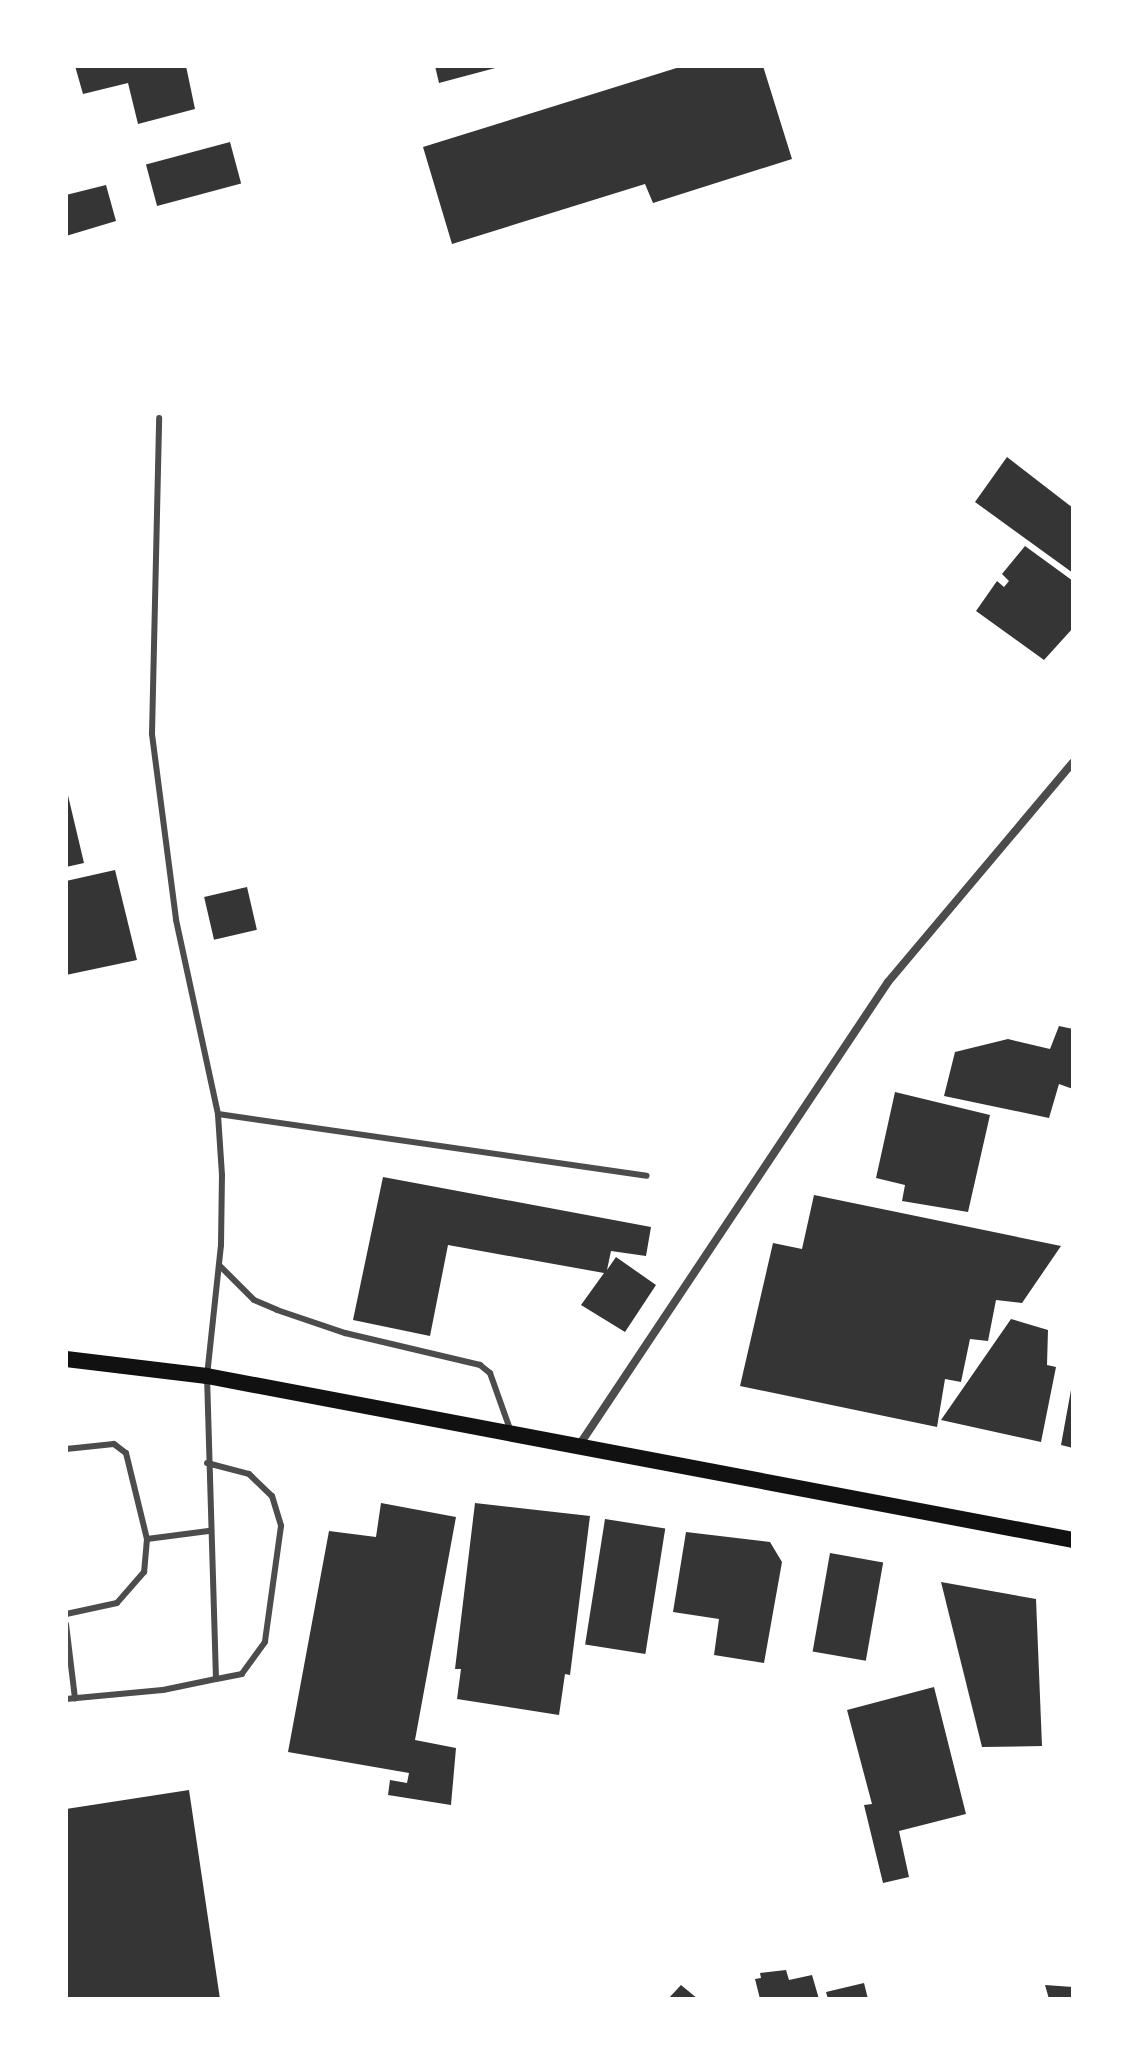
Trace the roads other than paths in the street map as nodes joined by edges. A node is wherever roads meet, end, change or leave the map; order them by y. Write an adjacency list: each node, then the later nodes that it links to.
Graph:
1 (159, 418): 3 (lane)
2 (1073, 762): 9 (street)
3 (218, 1114): 4 (lane); 5 (lane)
4 (647, 1176)
5 (219, 1265): 7 (lane); 8 (lane)
6 (66, 1359): 7 (main road)
7 (207, 1376): 8 (main road); 11 (lane)
8 (511, 1432): 9 (main road)
9 (580, 1444): 14 (main road)
10 (66, 1449): 13 (lane)
11 (207, 1463): 12 (lane); 17 (lane)
12 (208, 1531): 13 (lane); 17 (lane)
13 (147, 1539): 15 (lane)
14 (1073, 1540)
15 (66, 1614)
16 (66, 1624): 18 (lane)
17 (216, 1679): 18 (lane)
18 (75, 1698): 19 (lane)
19 (66, 1699)

